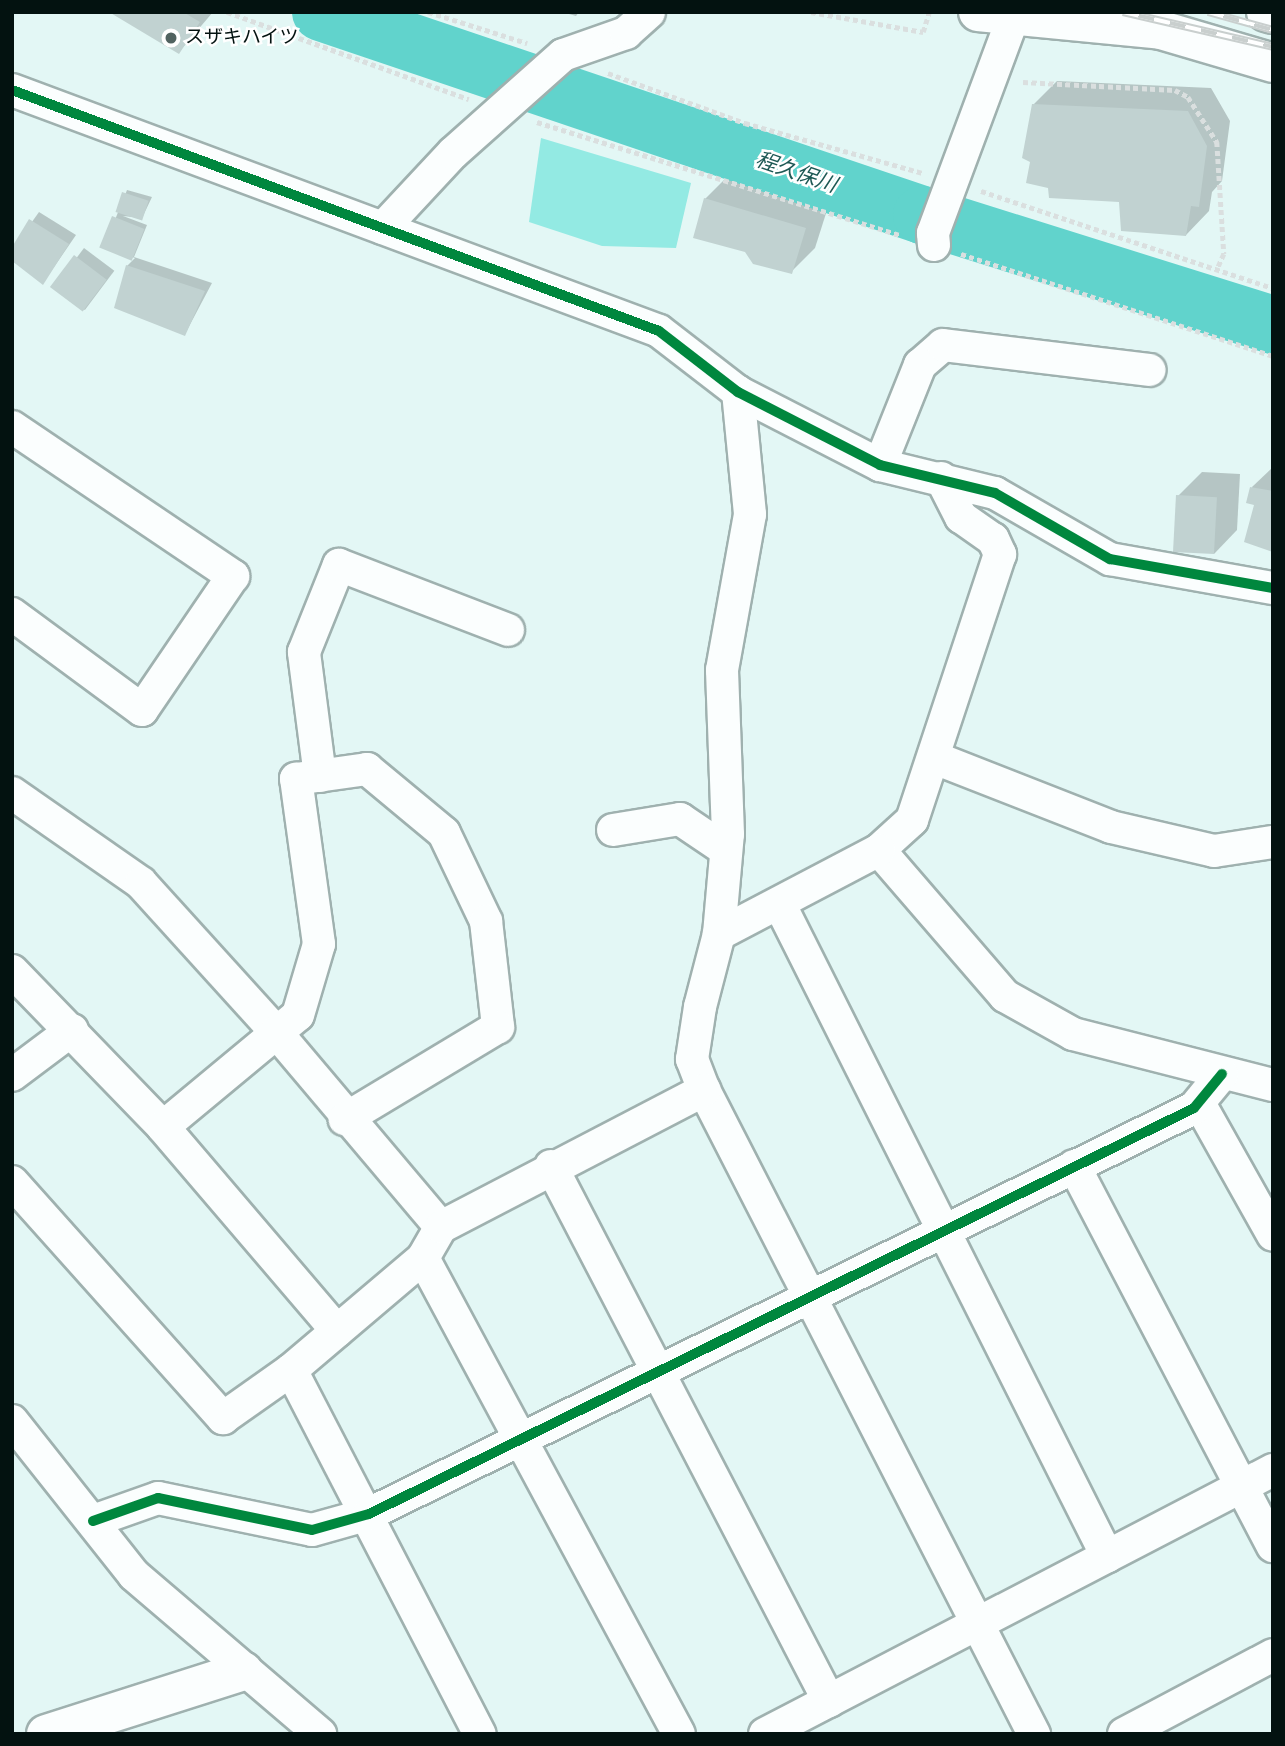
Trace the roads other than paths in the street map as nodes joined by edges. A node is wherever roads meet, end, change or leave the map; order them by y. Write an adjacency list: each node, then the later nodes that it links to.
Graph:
1 (649, 12): 7 (street)
2 (1266, 12): 3 (main road)
3 (1273, 14)
4 (995, 15): 5 (main road); 8 (street)
5 (1273, 63)
6 (12, 90): 7 (street)
7 (383, 228): 10 (street)
8 (934, 239)
9 (1149, 370): 12 (street)
10 (738, 391): 12 (street); 22 (street)
11 (12, 427): 15 (street)
12 (880, 465): 13 (street)
13 (941, 478): 14 (street); 17 (street)
14 (1273, 588)
15 (12, 614)
16 (508, 630): 18 (street)
17 (935, 758): 21 (street); 23 (street)
18 (320, 776): 28 (street); 34 (street)
19 (12, 793): 28 (street)
20 (613, 830): 22 (street)
21 (1273, 842)
22 (726, 850): 25 (street)
23 (879, 850): 24 (street); 29 (street)
24 (780, 905): 25 (street); 40 (street)
25 (719, 934): 32 (street)
26 (12, 971): 27 (street)
27 (72, 1030): 30 (street); 35 (street)
28 (276, 1032): 34 (street); 35 (street)
29 (1222, 1074): 31 (street); 33 (street)
30 (12, 1075)
31 (1273, 1085)
32 (704, 1090): 36 (street); 43 (street)
33 (1199, 1102): 37 (street); 41 (street)
34 (345, 1119): 39 (street)
35 (163, 1127): 44 (street)
36 (551, 1166): 39 (street); 46 (street)
37 (1074, 1166): 40 (street); 50 (street)
38 (12, 1182): 45 (street)
39 (441, 1227): 42 (street)
40 (944, 1229): 43 (street); 54 (street)
41 (1273, 1236)
42 (423, 1258): 44 (street); 48 (street)
43 (811, 1294): 46 (street); 55 (street)
44 (337, 1331): 45 (street)
45 (291, 1370): 51 (street)
46 (656, 1371): 48 (street); 58 (street)
47 (12, 1421): 52 (street)
48 (520, 1439): 51 (street); 63 (street)
49 (1273, 1470): 50 (street)
50 (1241, 1486): 53 (street); 54 (street)
51 (369, 1514): 52 (street); 62 (street)
52 (93, 1521): 57 (street)
53 (1273, 1546)
54 (1107, 1556): 55 (street)
55 (979, 1623): 58 (street); 65 (street)
56 (1273, 1656): 66 (street)
57 (243, 1671): 59 (main road); 61 (street)
58 (829, 1701): 64 (street)
59 (123, 1722): 60 (main road)
60 (46, 1734)
61 (320, 1734)
62 (480, 1734)
63 (679, 1734)
64 (765, 1734)
65 (1034, 1734)
66 (1124, 1734)

